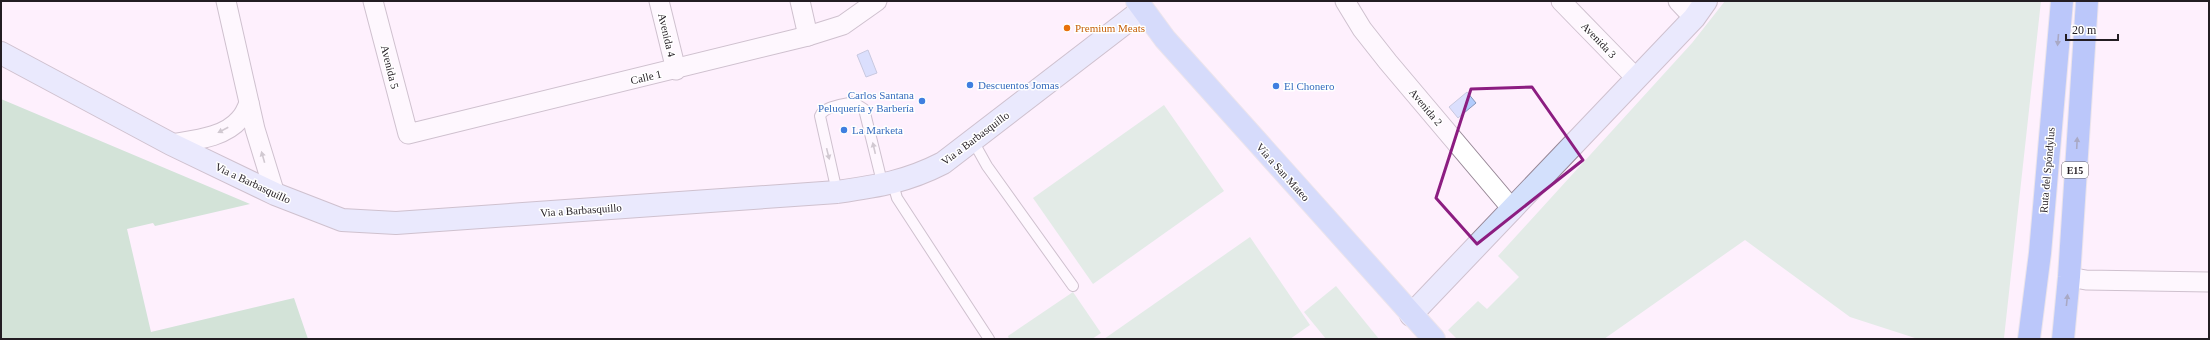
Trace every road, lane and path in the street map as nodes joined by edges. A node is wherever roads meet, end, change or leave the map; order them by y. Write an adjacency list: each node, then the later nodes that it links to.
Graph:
1 (226, 1): 17 (street)
2 (373, 1): 18 (street, Avenida 5)
3 (659, 1): 15 (street, Avenida 4)
4 (800, 1): 13 (street)
5 (878, 1): 13 (street, Calle 1)
6 (1345, 1): 24 (street, Avenida 2)
7 (1561, 1): 16 (street, Avenida 3)
8 (1678, 1): 12 (street)
9 (2062, 1): 31 (highway, Ruta del Spóndylus / E15, one-way to 31)
10 (2087, 1): 25 (highway, E15, one-way to 10)
11 (1140, 5): 19 (main road, Via a Barbasquillo); 28 (main road, Vía a San Mateo)
12 (1700, 10): 16 (main road)
13 (808, 36): 15 (street, Calle 1)
14 (1, 53): 20 (main road, Via a Barbasquillo)
15 (676, 70): 18 (street, Calle 1)
16 (1636, 78): 24 (main road)
17 (249, 103): 20 (street, one-way to 20); 23 (street, one-way to 17)
18 (408, 134)
19 (973, 141): 21 (main road, Via a Barbasquillo); 27 (lane)
20 (172, 144): 23 (main road, Via a Barbasquillo)
21 (888, 185): 22 (main road, Via a Barbasquillo); 22 (lane, one-way to 22); 29 (lane)
22 (837, 192): 23 (main road, Via a Barbasquillo)
23 (275, 194)
24 (1513, 210): 28 (main road)
25 (2069, 277): 26 (street); 32 (highway, E15, one-way to 25)
26 (2209, 282)
27 (1073, 286)
28 (1412, 315): 30 (main road, Vía a San Mateo)
29 (989, 339)
30 (1434, 339)
31 (2029, 339)
32 (2063, 339)

